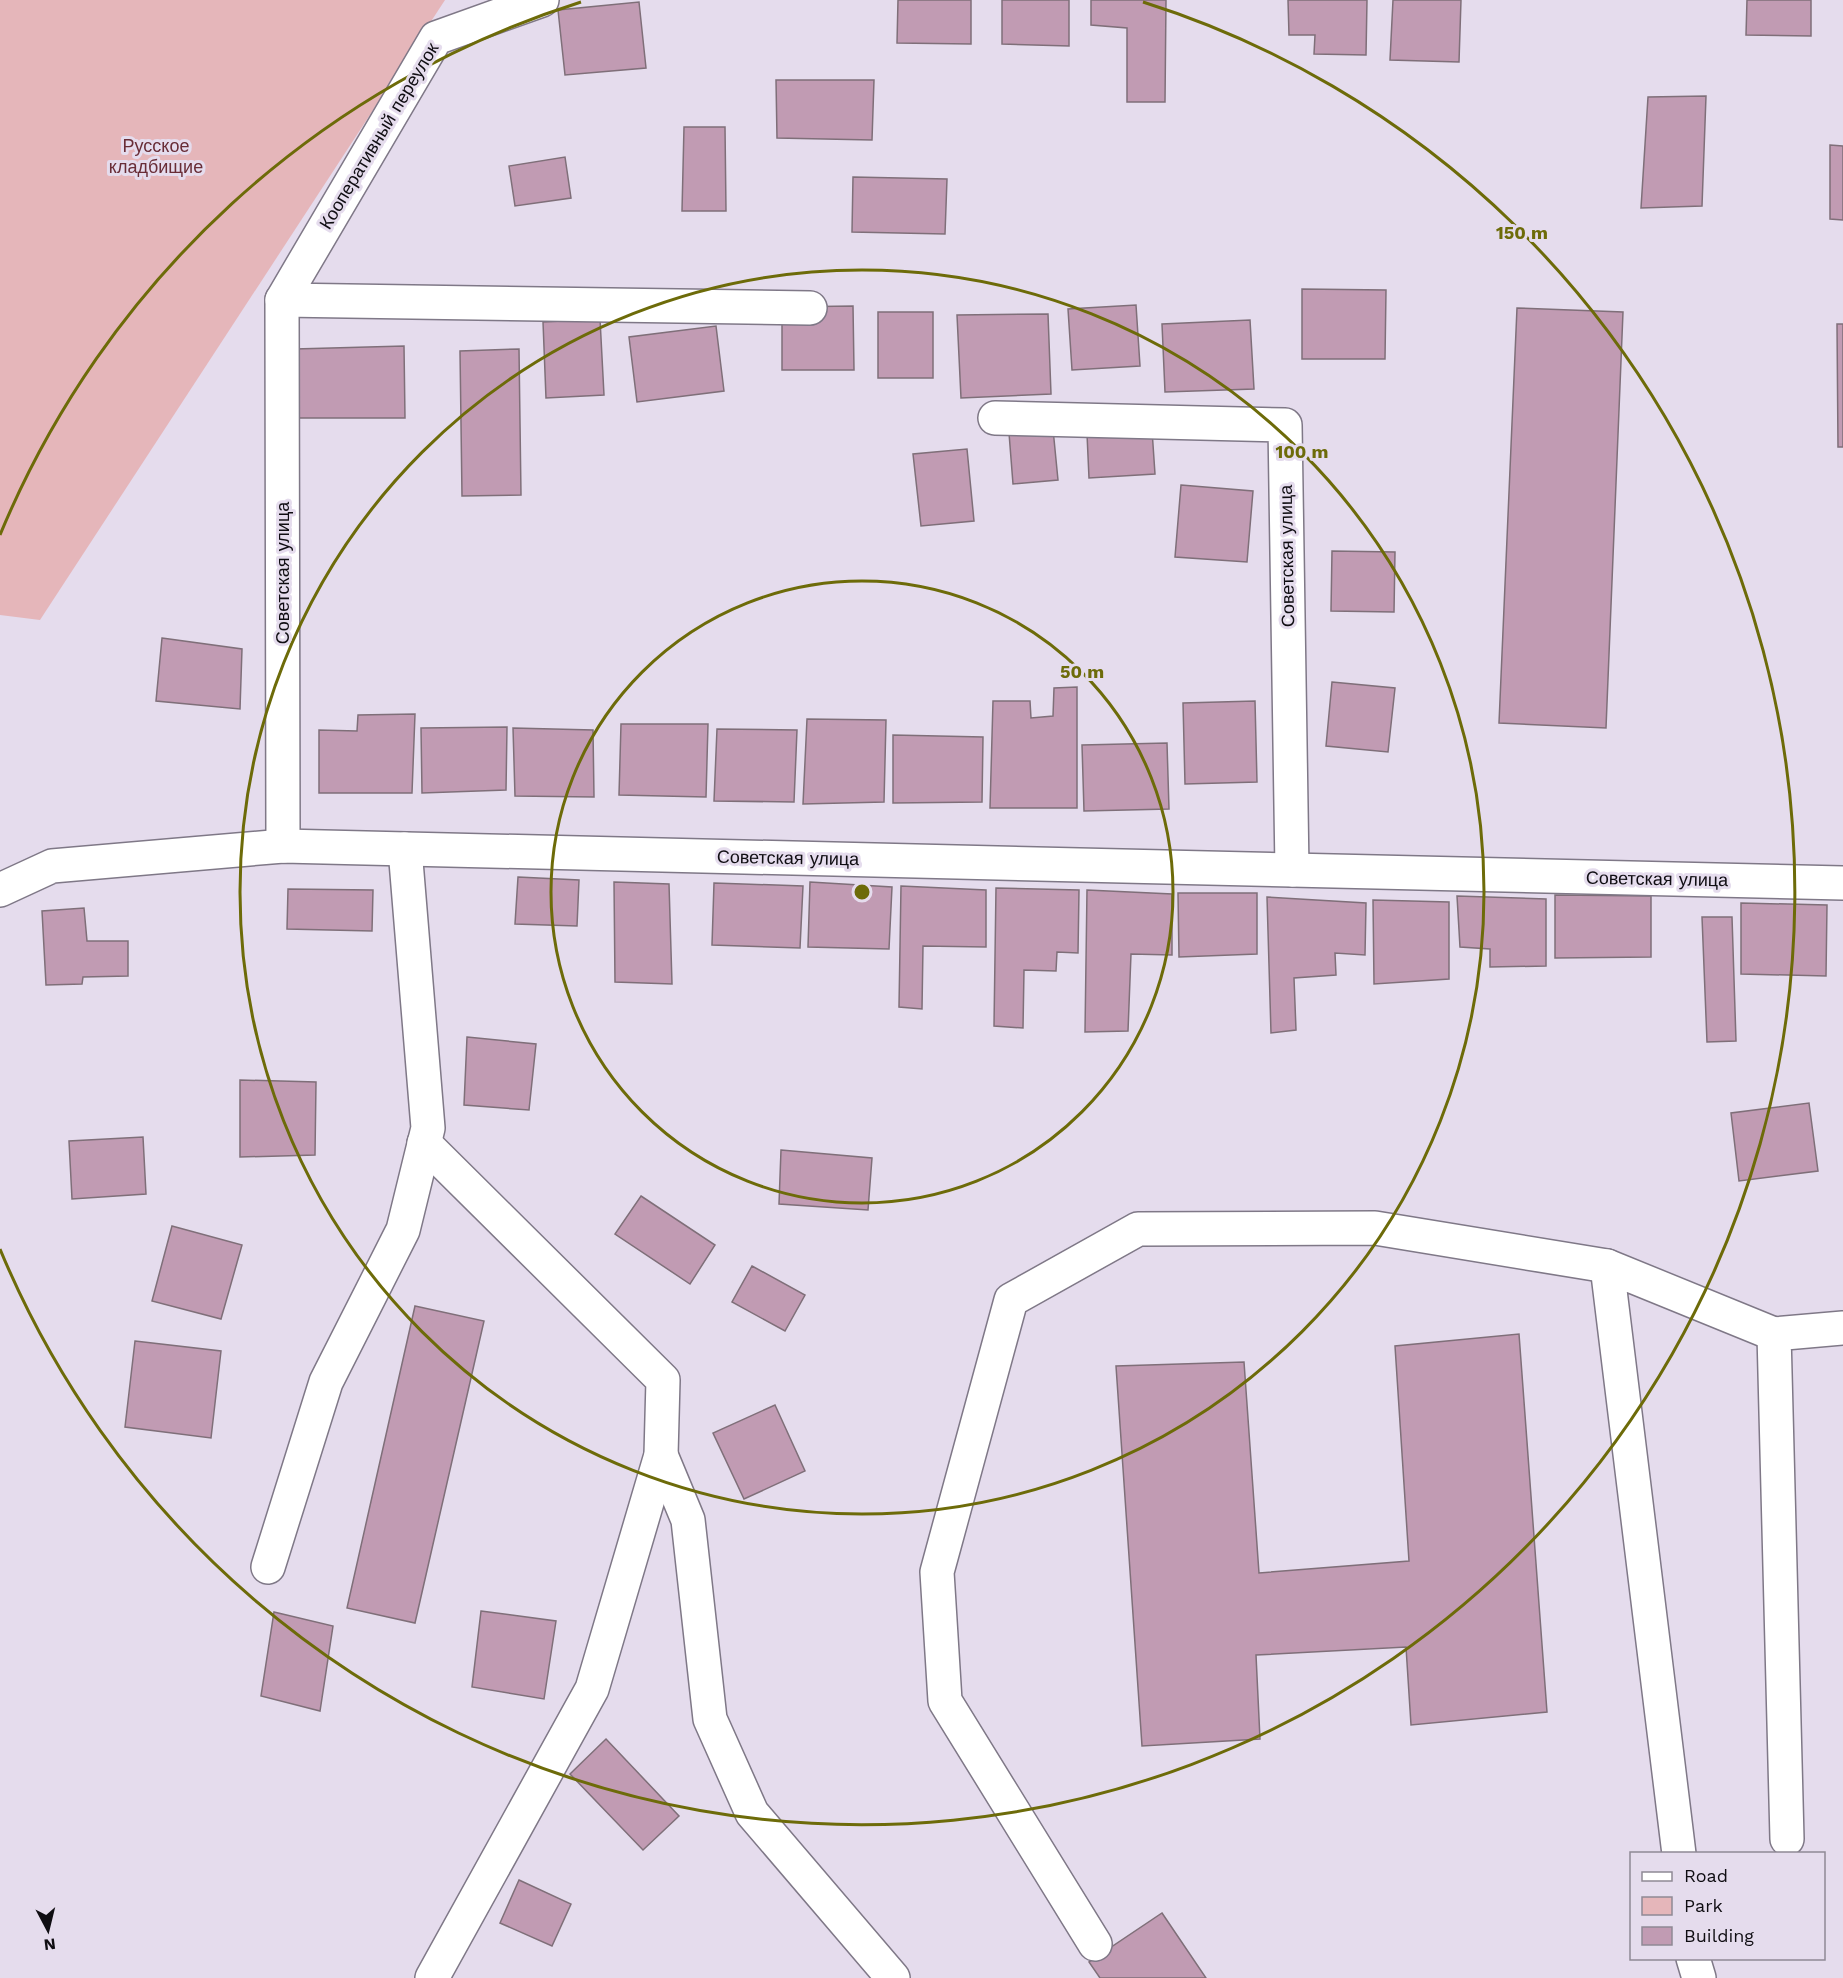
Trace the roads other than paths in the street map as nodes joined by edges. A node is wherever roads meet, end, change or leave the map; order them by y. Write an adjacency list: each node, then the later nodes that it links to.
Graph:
1 (542, 0): 2 (street, Кооперативный переулок)
2 (282, 300): 3 (street); 5 (street, Советская улица)
3 (810, 308)
4 (994, 418): 7 (street, Советская улица)
5 (283, 846): 6 (street, Советская улица); 9 (street, Советская улица)
6 (405, 849): 7 (street, Советская улица); 10 (street)
7 (1292, 870): 8 (street, Советская улица)
8 (1843, 883)
9 (0, 890)
10 (424, 1143): 14 (street); 15 (street)
11 (1607, 1266): 13 (street); 17 (street); 18 (street)
12 (1843, 1328): 13 (street)
13 (1774, 1334): 16 (street)
14 (661, 1455): 20 (street); 21 (street)
15 (268, 1567)
16 (1787, 1839)
17 (1679, 1852)
18 (1095, 1944)
19 (1694, 1960): 22 (street)
20 (432, 1978)
21 (893, 1978)
22 (1699, 1978)

